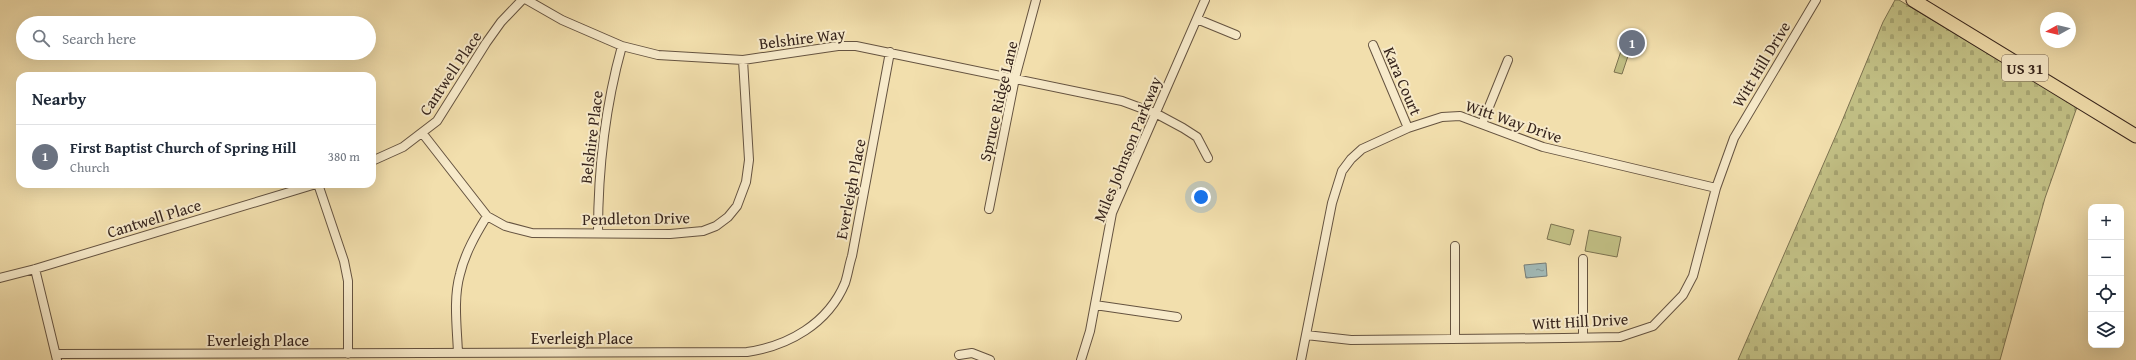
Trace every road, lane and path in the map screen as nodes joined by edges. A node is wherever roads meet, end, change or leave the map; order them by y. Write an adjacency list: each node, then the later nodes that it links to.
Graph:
1 (522, 0): 18 (street, Cantwell Place)
2 (527, 0): 10 (street, Belshire Way)
3 (1036, 0): 14 (street, Spruce Ridge Lane)
4 (1205, 0): 7 (street, Miles Johnson Parkway)
5 (1816, 0): 24 (street, Witt Hill Drive)
6 (1913, 0): 19 (main road, US 31)
7 (1197, 19): 8 (street); 15 (street, Miles Johnson Parkway)
8 (1236, 35)
9 (1373, 45): 17 (street, Kara Court)
10 (622, 46): 12 (street, Belshire Way); 27 (street, Belshire Place)
11 (890, 52): 12 (street, Belshire Way); 14 (street, Belshire Way); 37 (street, Everleigh Place)
12 (743, 60): 27 (street, Pendleton Drive)
13 (1508, 60): 16 (street)
14 (1015, 78): 15 (street, Belshire Way); 25 (street, Spruce Ridge Lane)
15 (1157, 114): 20 (street, Belshire Way); 32 (street, Miles Johnson Parkway)
16 (1482, 124): 17 (street, Witt Way Drive); 24 (street, Witt Way Drive)
17 (1408, 128): 34 (street, Witt Way Drive)
18 (423, 134): 21 (street, Cantwell Place); 26 (street, Pendleton Drive)
19 (2136, 136)
20 (1208, 158)
21 (376, 159)
22 (304, 188): 30 (street, Cantwell Place)
23 (318, 188): 38 (street)
24 (1716, 188): 35 (street, Witt Hill Drive)
25 (989, 209)
26 (487, 216): 27 (street, Pendleton Drive); 37 (street)
27 (598, 233)
28 (1455, 246): 36 (street)
29 (1583, 259): 35 (street)
30 (35, 269): 31 (street, Cantwell Place); 40 (street)
31 (0, 278)
32 (1095, 305): 33 (street); 42 (street, Miles Johnson Parkway)
33 (1177, 317)
34 (1306, 335): 36 (street, Witt Hill Drive); 43 (street, Witt Way Drive)
35 (1583, 337): 36 (street, Witt Hill Drive)
36 (1455, 338)
37 (458, 353): 38 (street, Everleigh Place)
38 (348, 354): 40 (street, Everleigh Place)
39 (959, 355): 41 (street)
40 (56, 357)
41 (990, 360)
42 (1081, 360)
43 (1301, 360)

